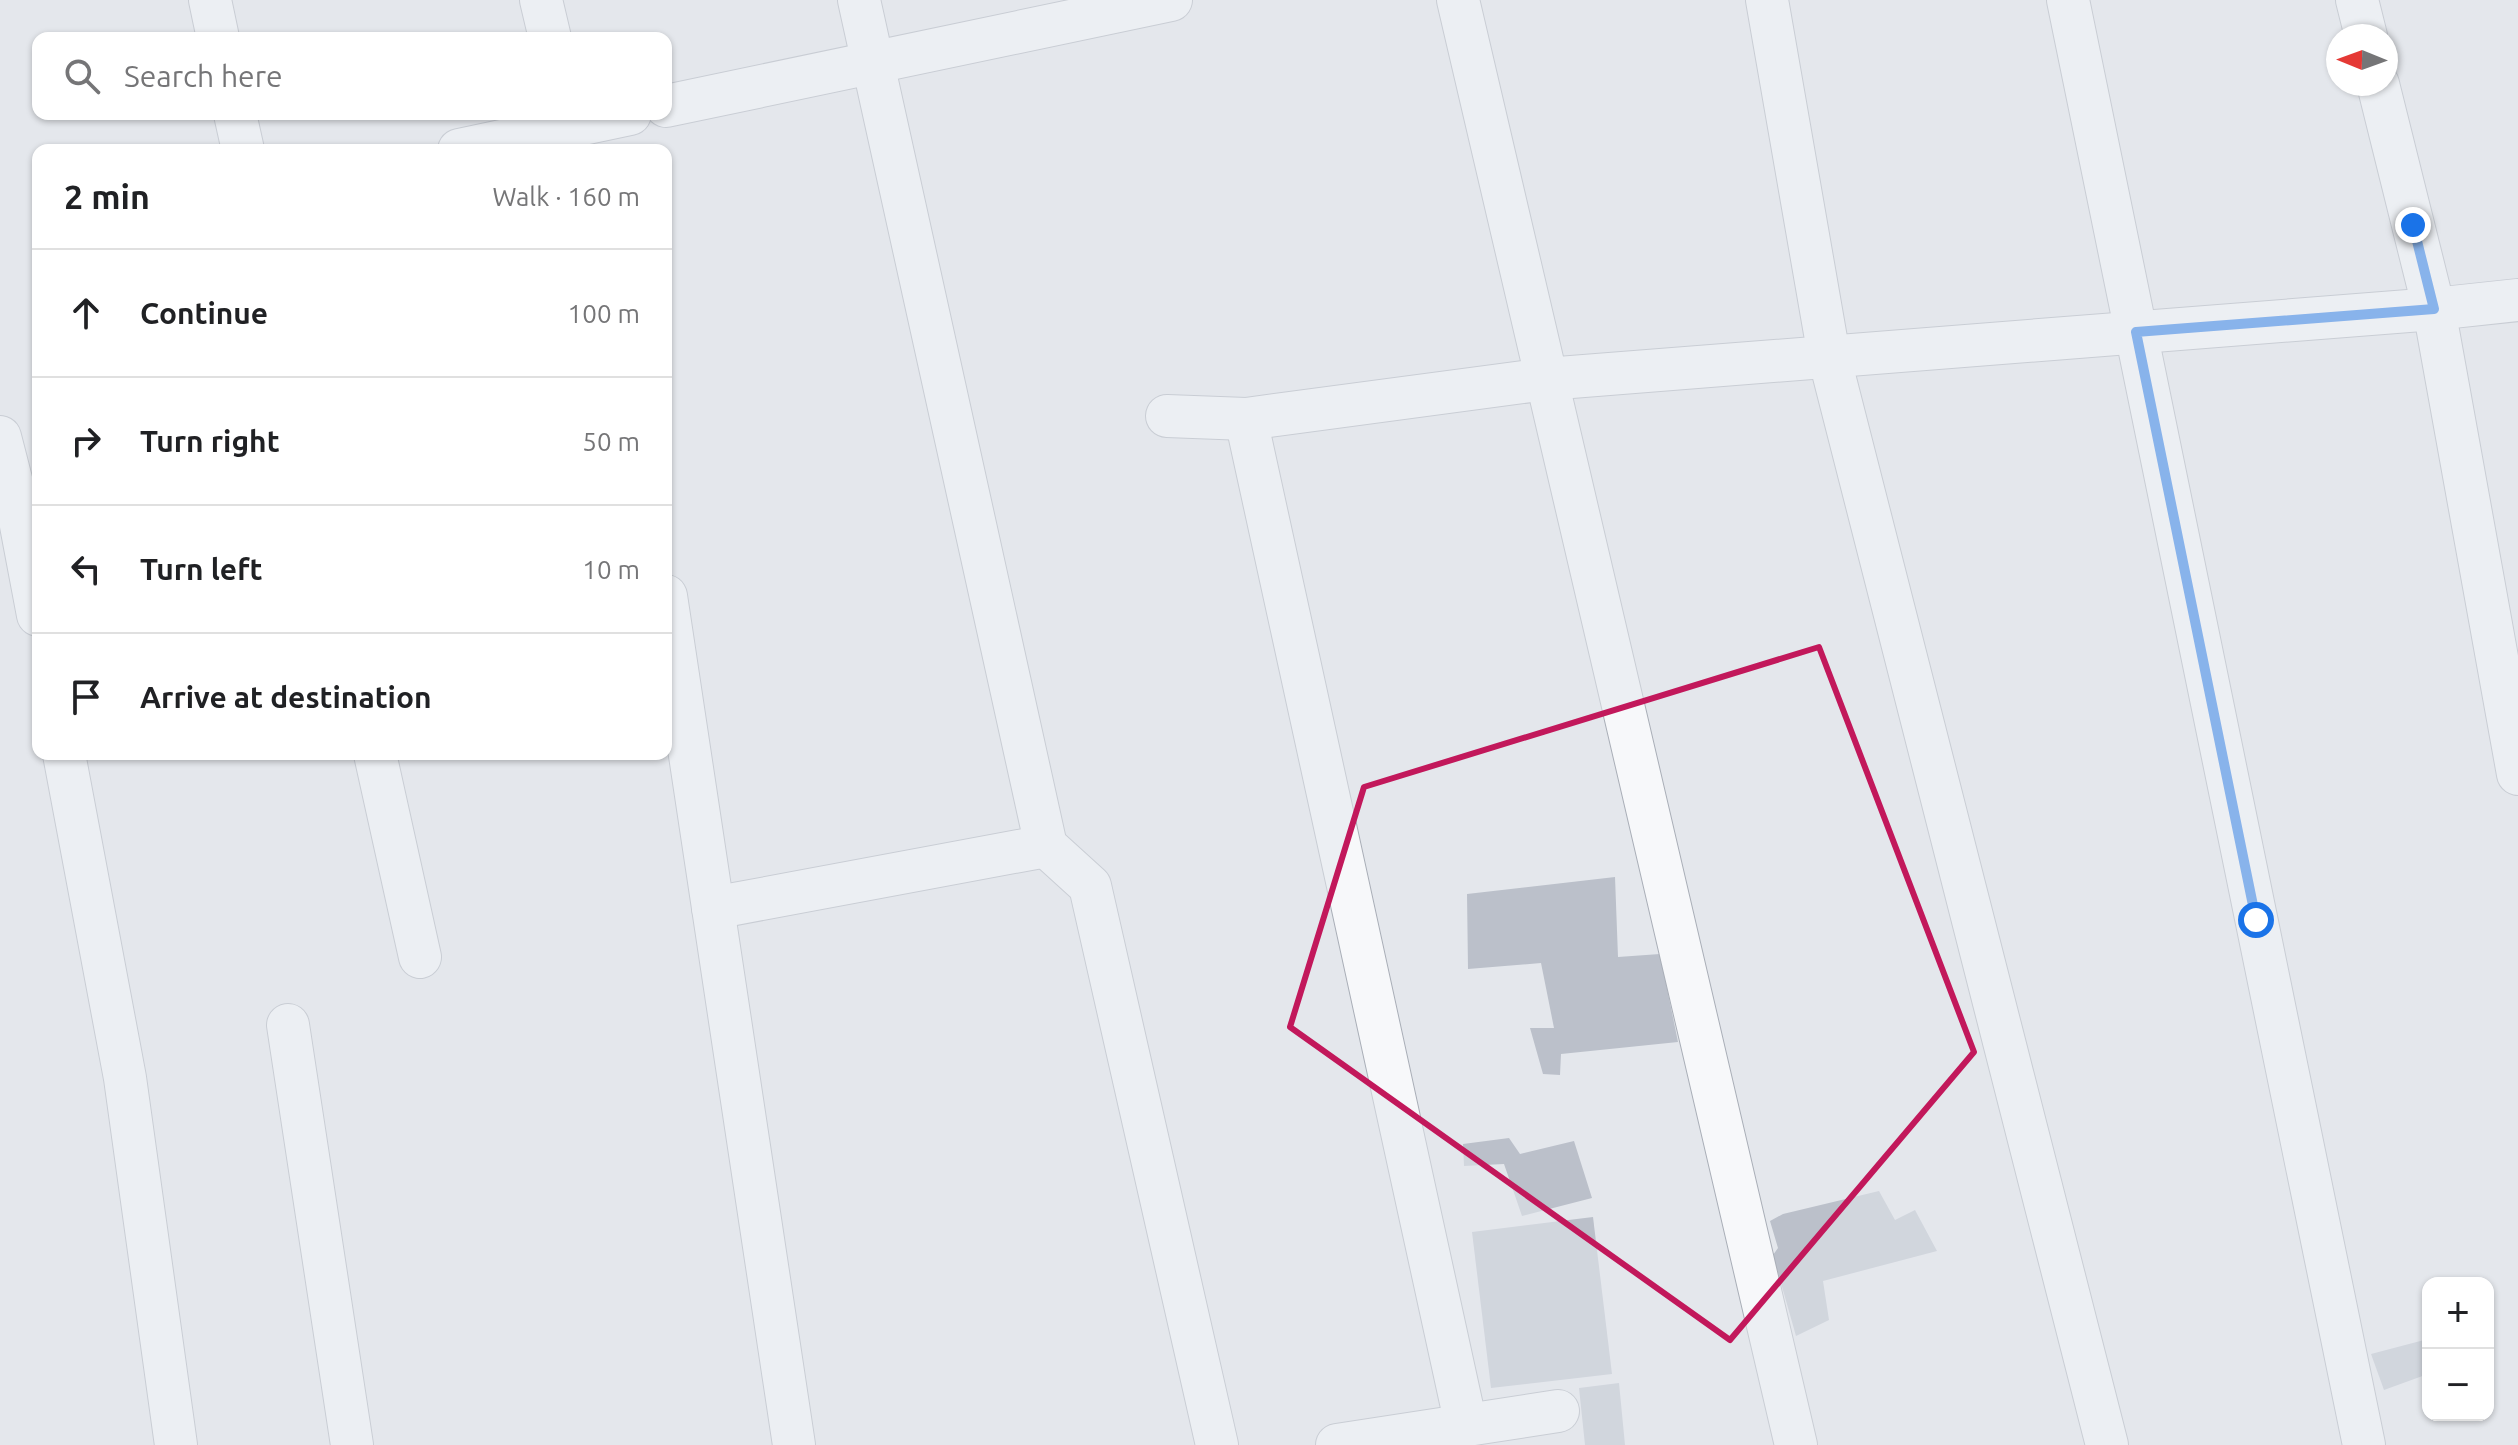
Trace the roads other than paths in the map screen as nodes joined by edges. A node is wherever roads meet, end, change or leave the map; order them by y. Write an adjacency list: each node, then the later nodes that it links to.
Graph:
1 (210, 0): 10 (street)
2 (541, 0): 11 (street)
3 (859, 0): 12 (street)
4 (1167, 0): 12 (street)
5 (1458, 0): 24 (street)
6 (1767, 0): 23 (street)
7 (2068, 0): 22 (street)
8 (2357, 0): 9 (street)
9 (2363, 24)
10 (217, 32)
11 (549, 32)
12 (873, 63): 14 (street); 34 (street)
13 (2381, 96): 21 (street)
14 (672, 105)
15 (236, 120): 18 (street)
16 (608, 120): 17 (street)
17 (571, 130): 19 (street)
18 (242, 144)
19 (493, 144)
20 (2518, 300): 21 (street)
21 (2434, 309): 22 (street); 33 (street)
22 (2136, 332): 23 (street); 47 (street)
23 (1829, 356): 24 (street); 46 (street)
24 (1546, 379): 26 (street); 45 (street)
25 (1167, 416): 26 (street)
26 (1246, 419): 39 (street)
27 (0, 437): 28 (street)
28 (18, 498): 29 (street)
29 (32, 580)
30 (672, 636): 35 (street)
31 (65, 760): 40 (street)
32 (376, 760): 36 (street)
33 (2518, 774)
34 (1046, 846): 35 (street); 43 (street)
35 (713, 908): 42 (street)
36 (420, 957)
37 (288, 1025): 41 (street)
38 (1558, 1411): 39 (street)
39 (1466, 1425): 44 (street)
40 (176, 1445)
41 (352, 1445)
42 (794, 1445)
43 (1217, 1445)
44 (1337, 1445)
45 (1796, 1445)
46 (2107, 1445)
47 (2364, 1445)

